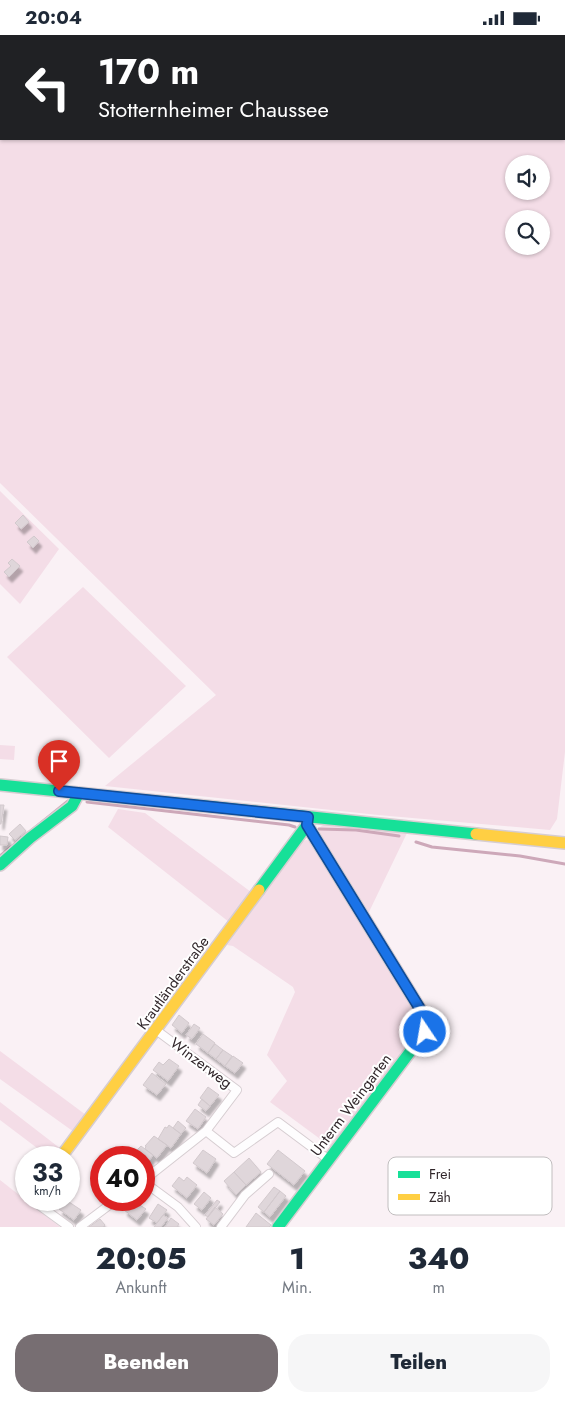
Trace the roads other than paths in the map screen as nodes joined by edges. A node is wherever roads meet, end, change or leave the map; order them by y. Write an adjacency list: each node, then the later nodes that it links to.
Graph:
1 (0, 785): 2 (street)
2 (79, 793): 3 (street); 5 (street)
3 (308, 821): 4 (street); 6 (street, Krautländerstraße); 9 (street, Unterm Weingarten)
4 (565, 843)
5 (0, 865)
6 (156, 1030): 7 (street, Winzerweg); 8 (street, Krautländerstraße)
7 (206, 1131): 9 (street); 10 (street, Winzerweg)
8 (69, 1146)
9 (329, 1159): 19 (street, Unterm Weingarten)
10 (155, 1172)
11 (270, 1174): 18 (street)
12 (155, 1189): 17 (street)
13 (47, 1211): 15 (street)
14 (101, 1211): 16 (street)
15 (68, 1227)
16 (80, 1227)
17 (196, 1227)
18 (221, 1227)
19 (278, 1227)

